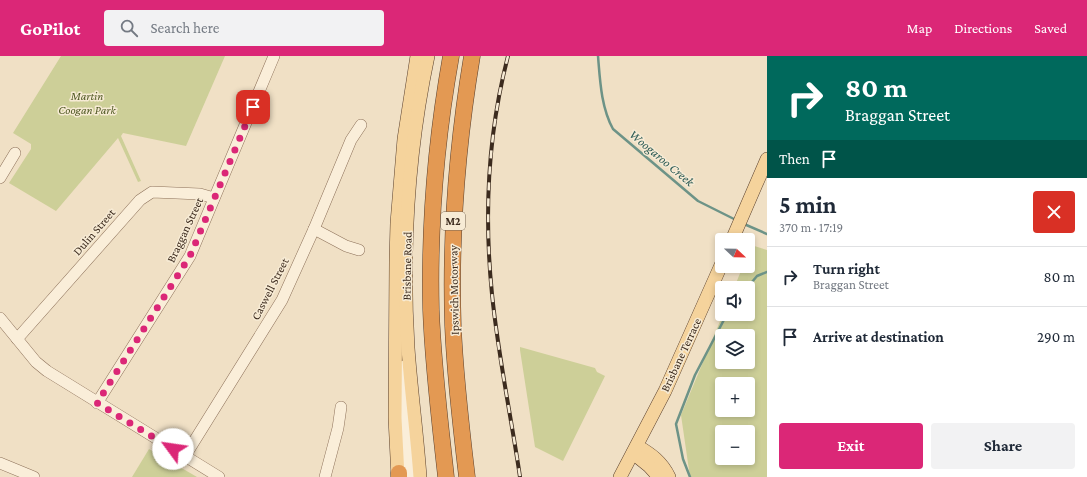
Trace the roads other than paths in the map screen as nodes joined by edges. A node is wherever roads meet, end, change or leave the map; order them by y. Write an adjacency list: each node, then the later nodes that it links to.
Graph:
1 (274, 56): 10 (street, Braggan Street)
2 (417, 56): 23 (main road, Brisbane Road)
3 (428, 56): 17 (main road, Brisbane Road)
4 (451, 56): 28 (highway, Ipswich Motorway / M2)
5 (472, 56): 29 (highway, Ipswich Motorway / M2)
6 (361, 125): 11 (street, Caswell Street)
7 (15, 154): 9 (street)
8 (767, 159): 12 (main road)
9 (0, 178)
10 (214, 198): 16 (street, Dulin Street); 18 (street, Braggan Street)
11 (314, 229): 13 (street); 21 (street, Caswell Street)
12 (735, 233)
13 (359, 250)
14 (718, 273): 20 (main road, Brisbane Terrace)
15 (0, 318): 16 (street)
16 (17, 339): 18 (street)
17 (408, 348): 23 (street); 27 (main road, Brisbane Road)
18 (97, 403): 21 (street)
19 (341, 407): 26 (street)
20 (635, 450): 30 (main road, Brisbane Terrace); 31 (main road); 32 (main road)
21 (185, 456): 25 (street)
22 (0, 463): 24 (street)
23 (401, 476)
24 (34, 477)
25 (219, 477)
26 (325, 477)
27 (420, 477)
28 (446, 477)
29 (467, 477)
30 (620, 477)
31 (658, 477)
32 (669, 477)

